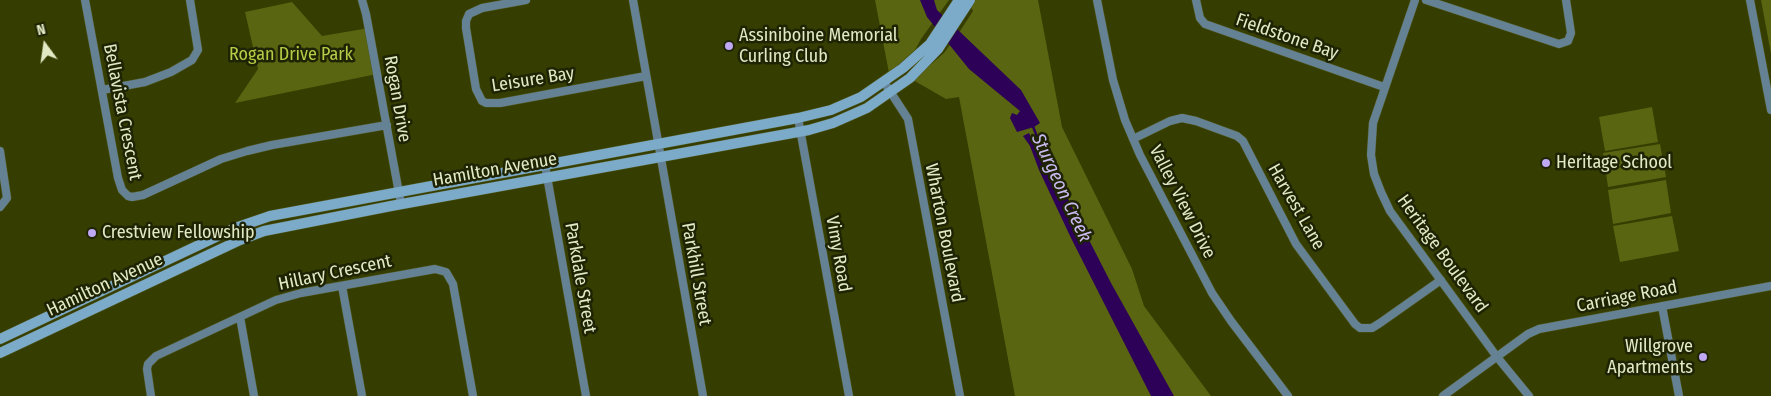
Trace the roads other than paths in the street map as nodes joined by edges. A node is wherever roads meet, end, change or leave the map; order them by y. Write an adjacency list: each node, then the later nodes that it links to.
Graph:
1 (85, 0): 17 (street, Bellavista Crescent)
2 (190, 0): 17 (street)
3 (362, 0): 21 (street, Rogan Drive)
4 (526, 0): 14 (street, Leisure Bay)
5 (633, 0): 14 (street, Parkhill Street)
6 (1097, 0): 23 (street, Valley View Drive)
7 (1196, 0): 16 (street, Fieldstone Bay)
8 (1415, 0): 16 (street, Heritage Boulevard)
9 (1426, 0): 10 (street)
10 (1566, 0)
11 (1750, 0): 19 (street)
12 (963, 3): 13 (street, Hamilton Avenue)
13 (934, 46): 15 (street, Hamilton Avenue); 18 (street, Hamilton Avenue)
14 (646, 76): 24 (street, Parkhill Street)
15 (884, 82): 18 (street, Wharton Boulevard); 20 (street, Hamilton Avenue)
16 (1384, 87): 32 (street, Heritage Boulevard)
17 (102, 90): 21 (street, Bellavista Crescent)
18 (891, 93): 22 (street, Hamilton Avenue); 47 (street, Wharton Boulevard)
19 (1771, 110)
20 (798, 118): 22 (street, Vimy Road); 24 (street, Hamilton Avenue)
21 (387, 125): 29 (street, Rogan Drive)
22 (801, 132): 26 (street, Hamilton Avenue); 46 (street, Vimy Road)
23 (1133, 138): 32 (street, Harvest Lane); 48 (street, Valley View Drive)
24 (658, 144): 26 (street, Parkhill Street); 27 (street, Hamilton Avenue)
25 (0, 151): 31 (street)
26 (660, 157): 28 (street, Hamilton Avenue); 45 (street, Parkhill Street)
27 (544, 165): 28 (street, Parkdale Street); 29 (street, Hamilton Avenue)
28 (547, 178): 30 (street, Hamilton Avenue); 44 (street, Parkdale Street)
29 (399, 192): 30 (street, Rogan Drive); 37 (street, Hamilton Avenue)
30 (401, 204): 38 (street, Hamilton Avenue)
31 (0, 207)
32 (1441, 280): 39 (street, Heritage Boulevard)
33 (342, 286): 36 (street, Hillary Crescent); 42 (street); 43 (street, Hillary Crescent)
34 (1771, 286): 35 (street, Carriage Road)
35 (1662, 306): 39 (street, Carriage Road); 51 (street)
36 (240, 317): 40 (street, Hillary Crescent); 41 (street)
37 (0, 339)
38 (0, 353)
39 (1497, 356): 49 (street, Carriage Road); 50 (street, Heritage Boulevard)
40 (151, 396)
41 (254, 396)
42 (362, 396)
43 (473, 396)
44 (586, 396)
45 (703, 396)
46 (849, 396)
47 (960, 396)
48 (1288, 396)
49 (1443, 396)
50 (1529, 396)
51 (1678, 396)

